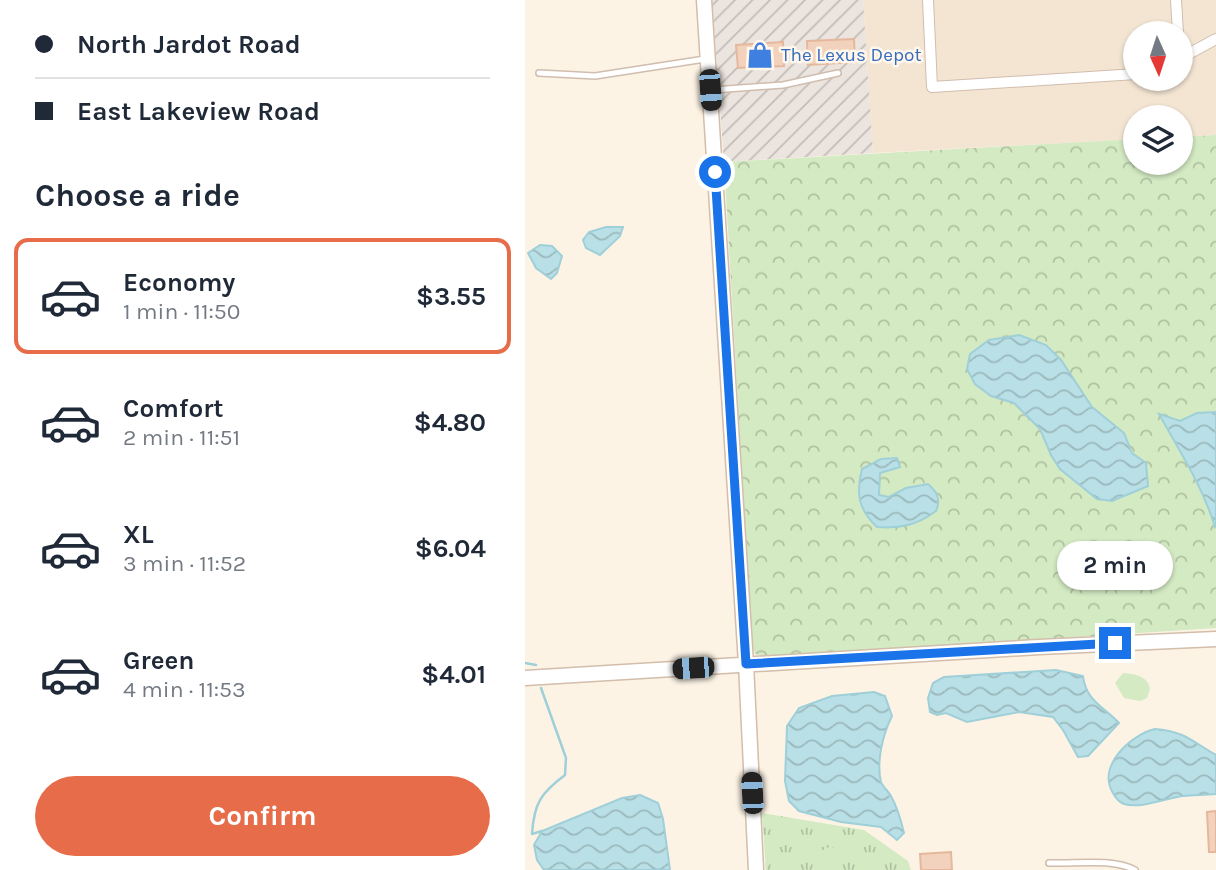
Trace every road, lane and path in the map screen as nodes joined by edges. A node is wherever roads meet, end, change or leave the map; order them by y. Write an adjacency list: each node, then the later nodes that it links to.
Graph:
1 (704, 0): 7 (street)
2 (928, 0): 10 (street)
3 (1176, 0): 4 (street)
4 (1177, 21)
5 (1216, 39): 6 (street)
6 (1193, 51)
7 (708, 59): 8 (lane); 11 (street)
8 (538, 73)
9 (838, 73): 11 (lane)
10 (1123, 75)
11 (710, 90): 13 (street)
12 (1216, 639): 13 (street)
13 (746, 664): 14 (street); 16 (street)
14 (525, 678)
15 (1049, 863): 17 (lane)
16 (756, 870)
17 (1135, 870)

